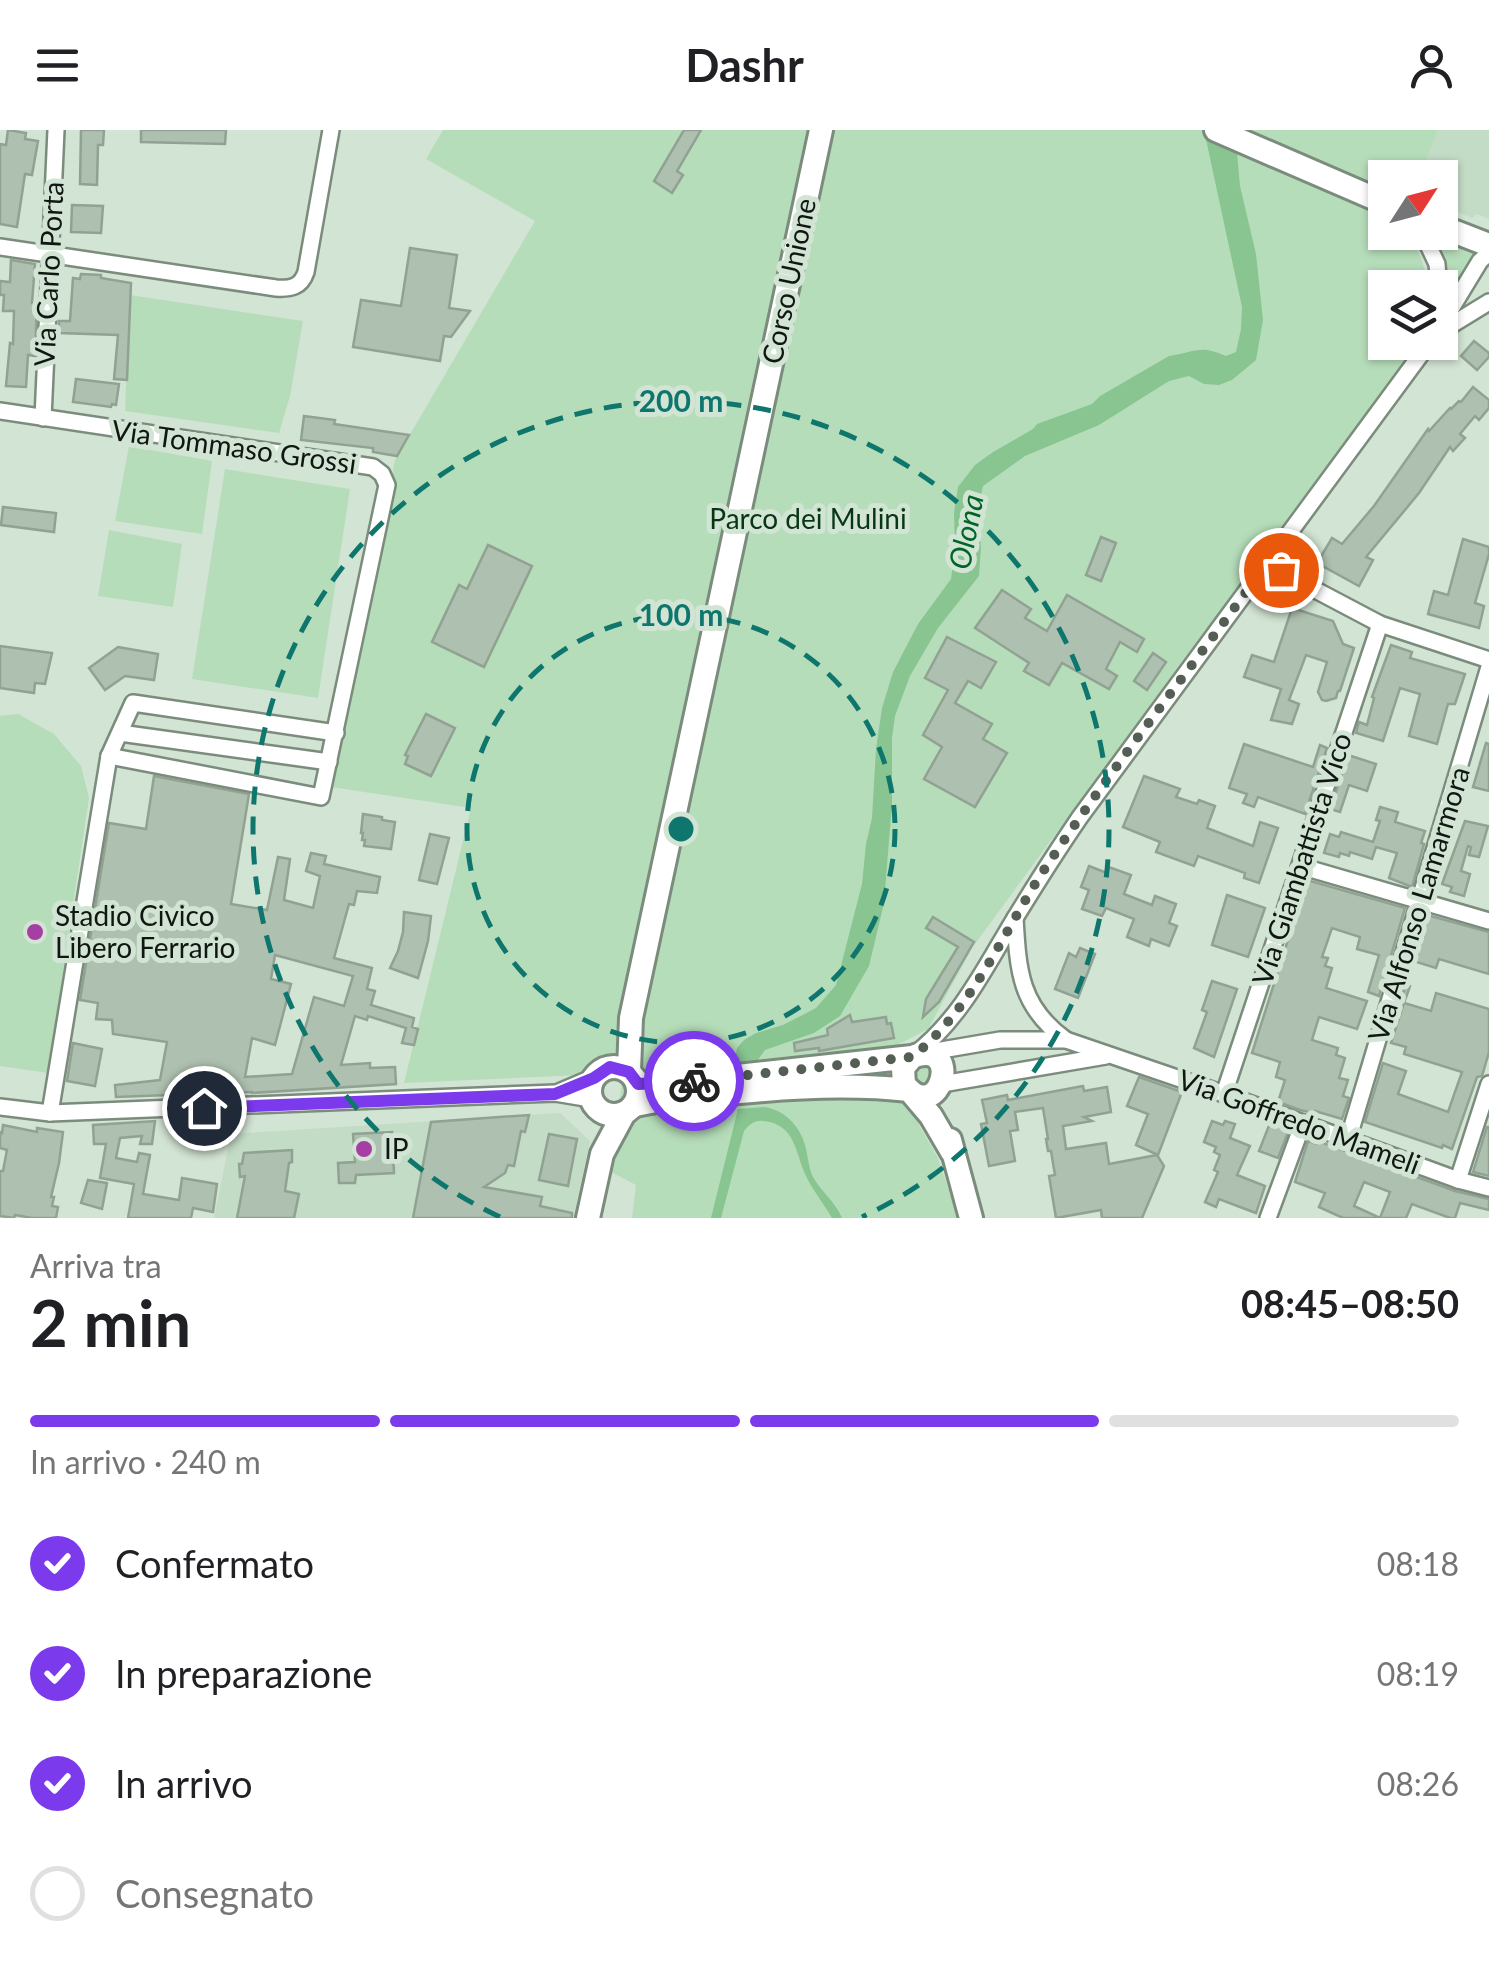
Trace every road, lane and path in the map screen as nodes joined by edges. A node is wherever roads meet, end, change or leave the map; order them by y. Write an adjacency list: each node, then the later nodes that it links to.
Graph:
1 (56, 130): 9 (street, Via Carlo Porta)
2 (330, 130): 9 (street)
3 (821, 130): 37 (street, Corso Unione)
4 (1216, 130): 5 (street)
5 (1368, 196)
6 (1458, 237): 8 (street)
7 (0, 247): 9 (street)
8 (1486, 254): 10 (street)
9 (50, 256): 15 (street, Via Carlo Porta)
10 (1458, 300)
11 (1489, 302): 12 (street)
12 (1458, 319)
13 (1417, 360): 16 (street)
14 (0, 412): 15 (street, Via Tommaso Grossi)
15 (43, 418): 21 (street, Via Tommaso Grossi)
16 (1268, 562): 17 (street); 26 (street)
17 (1380, 624): 18 (street); 24 (street, Via Giambattista Vico)
18 (1489, 660)
19 (1489, 668): 25 (street, Via Alfonso Lamarmora)
20 (120, 733): 21 (street); 22 (street); 23 (street)
21 (336, 733): 23 (street)
22 (110, 756): 23 (street); 40 (street)
23 (329, 762)
24 (1300, 866): 25 (street); 38 (street, Via Giambattista Vico)
25 (1421, 901): 27 (street); 42 (street, Via Alfonso Lamarmora)
26 (1015, 918): 28 (street); 29 (street, Via Goffredo Mameli)
27 (1489, 921)
28 (966, 1000): 30 (street); 31 (street)
29 (1066, 1040): 30 (street, Via Goffredo Mameli); 32 (street, Via Goffredo Mameli)
30 (951, 1047): 31 (street, Via Goffredo Mameli); 34 (street)
31 (917, 1055): 33 (street); 34 (street); 36 (street)
32 (1110, 1055): 34 (street, Via Goffredo Mameli); 38 (street, Via Goffredo Mameli)
33 (792, 1078): 36 (street); 37 (street)
34 (943, 1080): 36 (street); 43 (street)
35 (1489, 1084): 44 (street)
36 (909, 1090): 43 (street)
37 (615, 1091): 40 (street); 46 (street, Corso Unione)
38 (1224, 1094): 41 (street, Via Goffredo Mameli)
39 (0, 1107): 40 (street)
40 (50, 1112)
41 (1304, 1123): 42 (street, Via Goffredo Mameli); 48 (street)
42 (1348, 1140): 44 (street, Via Goffredo Mameli)
43 (952, 1152): 47 (street)
44 (1458, 1180): 45 (street, Via Goffredo Mameli)
45 (1489, 1188)
46 (588, 1218)
47 (971, 1218)
48 (1268, 1218)

